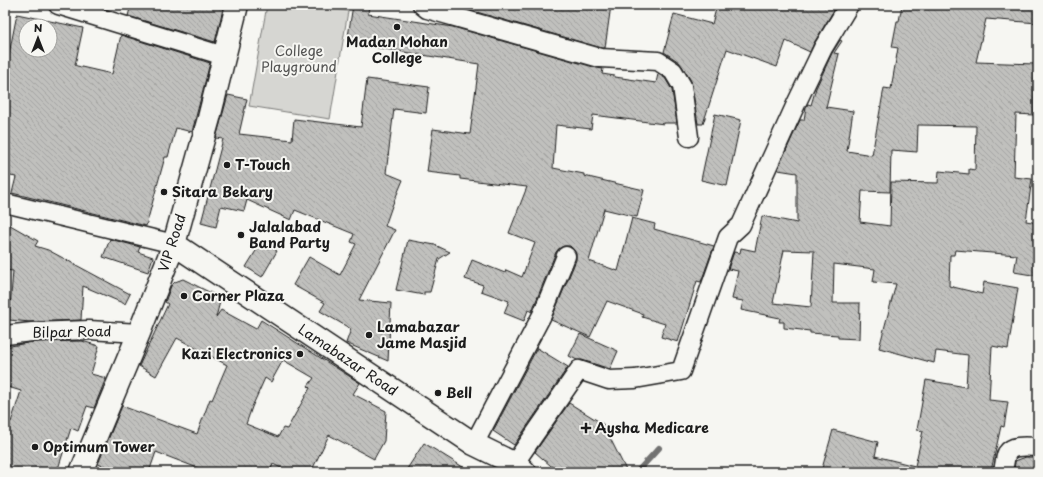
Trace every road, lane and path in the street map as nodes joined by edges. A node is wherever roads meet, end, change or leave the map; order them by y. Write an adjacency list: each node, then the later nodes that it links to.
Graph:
1 (58, 5): 5 (street)
2 (237, 5): 5 (street, VIP Road)
3 (422, 5): 6 (street)
4 (849, 5): 14 (street)
5 (224, 56): 8 (street, VIP Road)
6 (688, 137)
7 (5, 203): 8 (street)
8 (174, 244): 10 (street, VIP Road); 12 (street, Lamabazar Road)
9 (566, 256): 12 (street)
10 (139, 333): 11 (street, Bilpar Road); 15 (street, VIP Road)
11 (5, 335)
12 (474, 444): 14 (street, Lamabazar Road)
13 (1038, 447): 16 (street)
14 (519, 467)
15 (81, 472)
16 (1003, 472)

